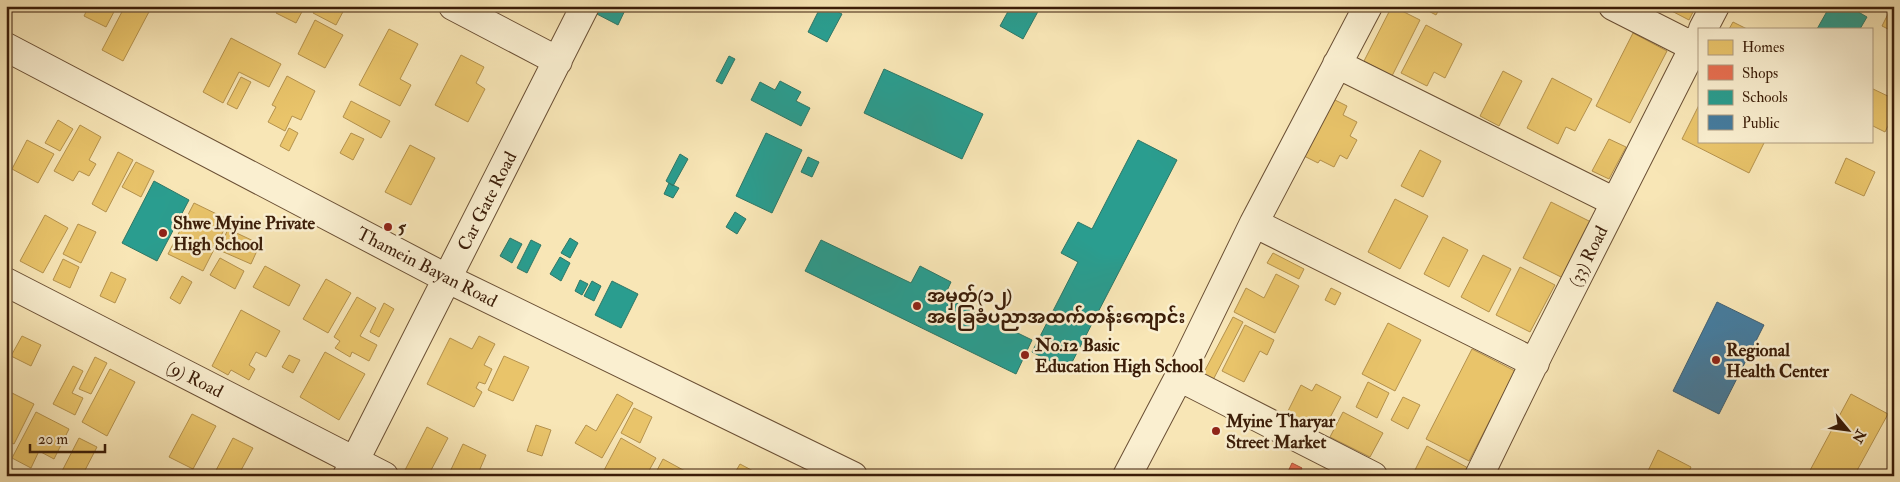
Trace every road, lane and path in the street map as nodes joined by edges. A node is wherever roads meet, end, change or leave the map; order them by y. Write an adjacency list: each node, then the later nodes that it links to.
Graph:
1 (453, 6): 9 (street)
2 (584, 6): 9 (street, Car Gate Road)
3 (1368, 6): 10 (street)
4 (1613, 6): 7 (street)
5 (1715, 6): 6 (street, (33) Road)
6 (1703, 28)
7 (1698, 37): 11 (street, (33) Road)
8 (6, 47): 13 (street, Thamein Bayan Road)
9 (558, 61): 13 (street, Car Gate Road)
10 (1337, 64): 11 (street); 12 (street)
11 (1615, 202): 15 (street, (33) Road)
12 (1254, 223): 15 (street); 16 (street)
13 (448, 279): 17 (street, Car Gate Road); 19 (street, Thamein Bayan Road)
14 (6, 282): 17 (street, (9) Road)
15 (1534, 363): 22 (street, (33) Road)
16 (1179, 377): 20 (street); 21 (street)
17 (351, 468): 18 (street, (9) Road)
18 (384, 476)
19 (853, 476)
20 (1127, 476)
21 (1373, 476)
22 (1479, 476)

